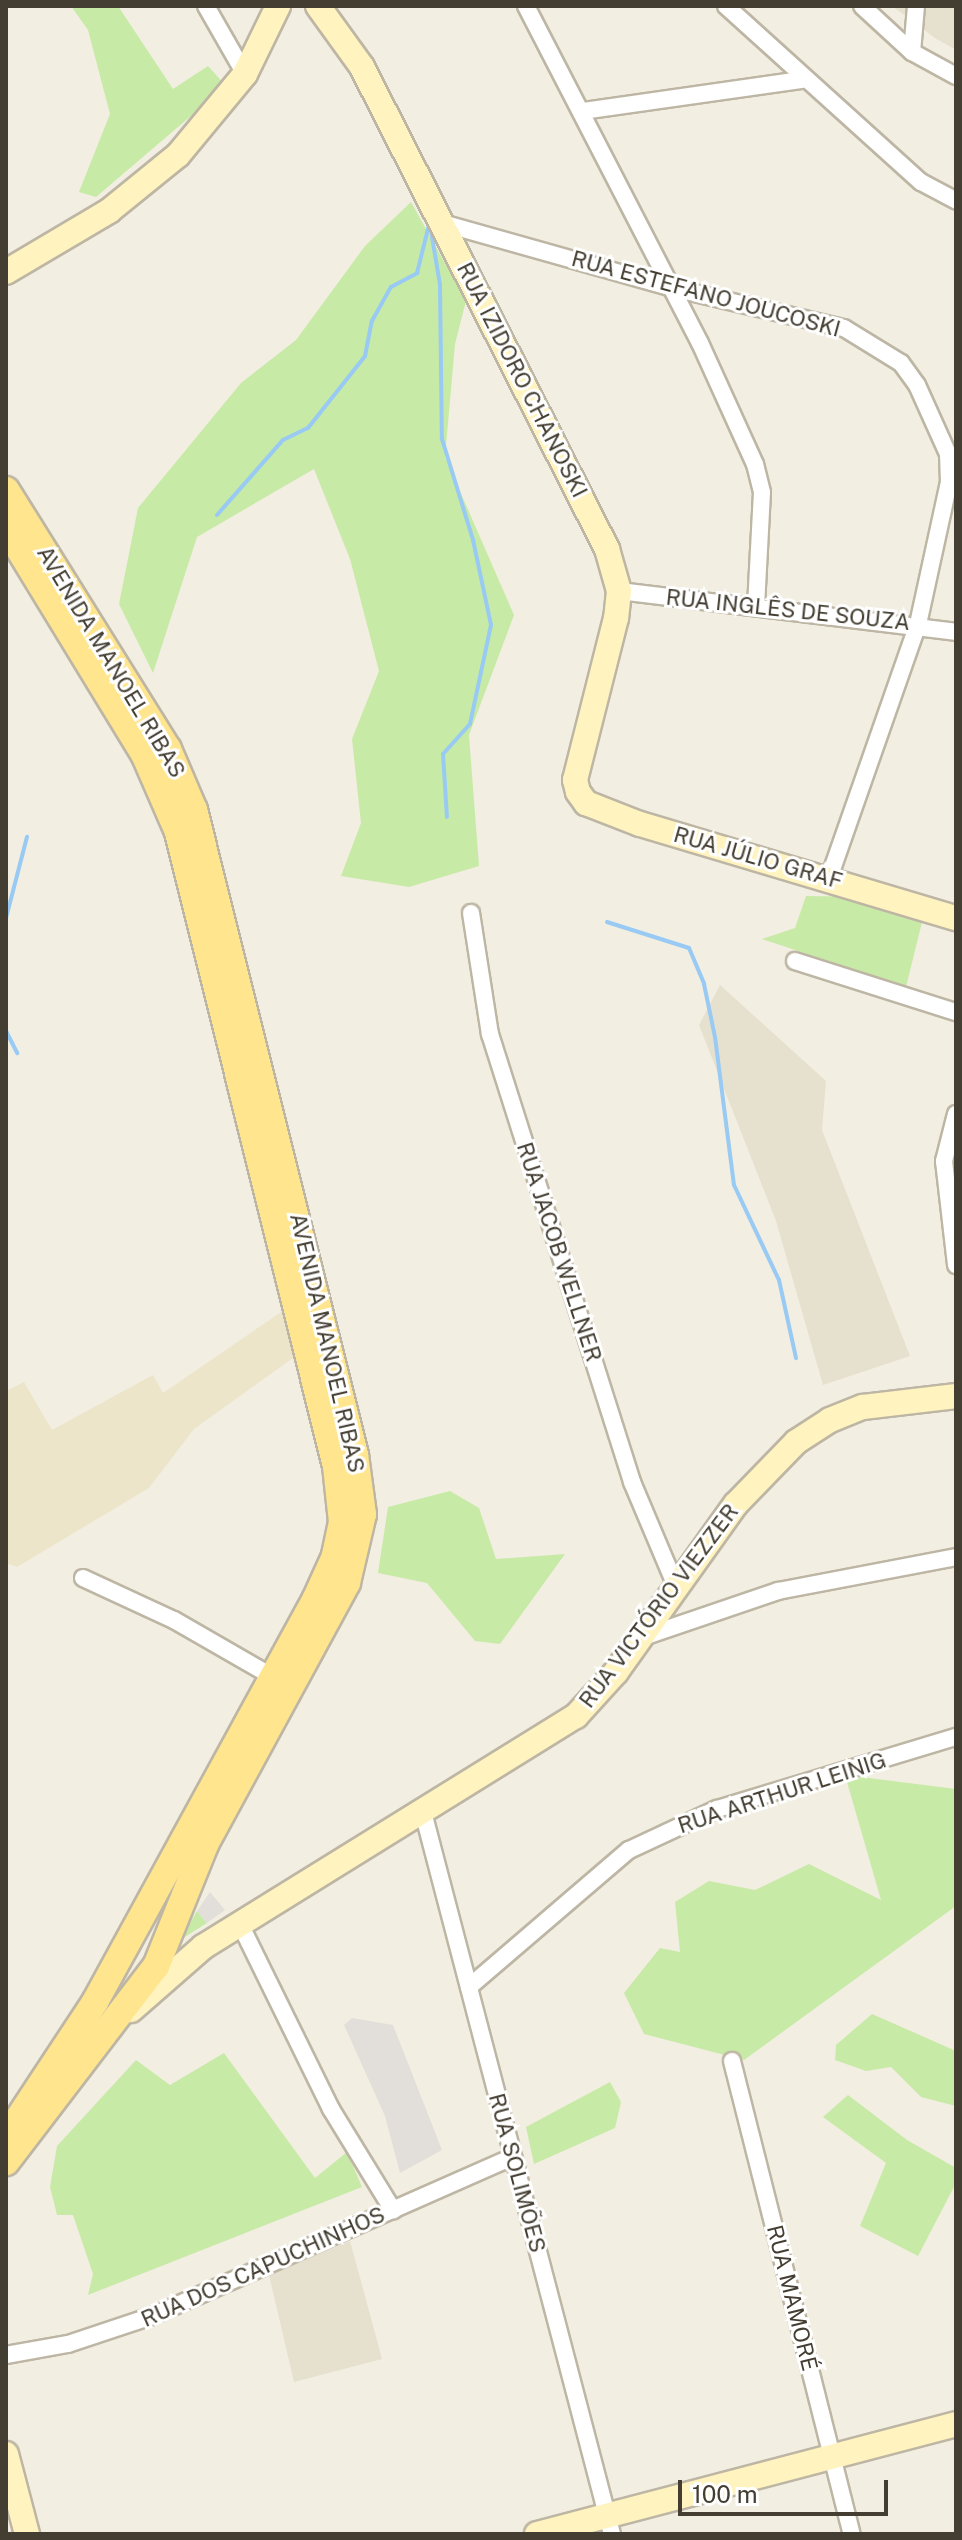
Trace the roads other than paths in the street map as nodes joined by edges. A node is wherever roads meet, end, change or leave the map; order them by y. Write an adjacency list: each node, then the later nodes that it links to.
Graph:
1 (206, 6): 9 (street)
2 (278, 6): 9 (street)
3 (318, 6): 14 (street, RUA IZIDORO CHANOSKI)
4 (526, 6): 12 (street)
5 (726, 6): 11 (street)
6 (862, 6): 8 (street)
7 (916, 6): 8 (street)
8 (912, 52): 10 (street)
9 (245, 74): 15 (street)
10 (956, 76)
11 (802, 80): 12 (street); 13 (street)
12 (583, 111): 16 (street)
13 (956, 201)
14 (442, 223): 16 (street, RUA ESTEFANO JOUCOSKI); 21 (street, RUA IZIDORO CHANOSKI)
15 (8, 270)
16 (673, 288): 22 (street); 23 (street, RUA ESTEFANO JOUCOSKI)
17 (6, 490): 20 (main road, AVENIDA MANOEL RIBAS)
18 (6, 516): 20 (main road)
19 (6, 528): 26 (main road, AVENIDA MANOEL RIBAS)
20 (35, 537): 28 (main road, AVENIDA MANOEL RIBAS)
21 (619, 591): 22 (street, RUA INGLÊS DE SOUZA); 25 (street, RUA IZIDORO CHANOSKI)
22 (756, 606): 23 (street, RUA INGLÊS DE SOUZA)
23 (918, 624): 24 (street, RUA INGLÊS DE SOUZA); 27 (street, RUA ESTEFANO JOUCOSKI)
24 (956, 632)
25 (575, 780): 27 (street, RUA JÚLIO GRAF)
26 (188, 867): 28 (main road); 34 (main road, AVENIDA MANOEL RIBAS)
27 (829, 878): 30 (street, RUA JÚLIO GRAF)
28 (218, 893): 34 (main road, AVENIDA MANOEL RIBAS)
29 (471, 913): 40 (street, RUA JACOB WELLNER)
30 (956, 918)
31 (795, 961): 32 (street)
32 (956, 1012)
33 (956, 1114): 35 (street)
34 (286, 1218): 36 (main road, AVENIDA MANOEL RIBAS)
35 (956, 1265)
36 (300, 1274): 42 (main road, AVENIDA MANOEL RIBAS); 47 (main road, AVENIDA MANOEL RIBAS)
37 (956, 1396): 40 (street, RUA VICTÓRIO VIEZZER)
38 (956, 1557): 41 (street)
39 (83, 1578): 42 (street)
40 (675, 1584): 41 (street, RUA VICTÓRIO VIEZZER)
41 (639, 1638): 44 (street, RUA VICTÓRIO VIEZZER)
42 (273, 1677): 48 (main road, AVENIDA MANOEL RIBAS)
43 (956, 1737): 49 (street, RUA ARTHUR LEINIG)
44 (423, 1812): 45 (street, RUA VICTÓRIO VIEZZER); 49 (street, RUA SOLIMÕES)
45 (240, 1924): 46 (street, RUA VICTÓRIO VIEZZER); 56 (street)
46 (203, 1947): 47 (street, RUA VICTÓRIO VIEZZER); 51 (street, RUA VICTÓRIO VIEZZER)
47 (162, 1952): 48 (main road); 51 (main road, AVENIDA MANOEL RIBAS)
48 (119, 1958): 50 (main road, AVENIDA MANOEL RIBAS)
49 (469, 1987): 54 (street, RUA SOLIMÕES)
50 (95, 2002): 51 (main road); 53 (main road, AVENIDA MANOEL RIBAS)
51 (119, 2020): 55 (main road, AVENIDA MANOEL RIBAS)
52 (732, 2061): 60 (street, RUA MAMORÉ)
53 (7, 2135)
54 (513, 2157): 56 (street, RUA DOS CAPUCHINHOS); 61 (street, RUA SOLIMÕES)
55 (6, 2162)
56 (393, 2210): 57 (street, RUA DOS CAPUCHINHOS)
57 (6, 2355)
58 (956, 2424): 60 (street)
59 (6, 2454): 62 (street)
60 (832, 2457): 61 (street); 64 (street, RUA MAMORÉ)
61 (609, 2525): 63 (street)
62 (27, 2534)
63 (537, 2534)
64 (852, 2534)

